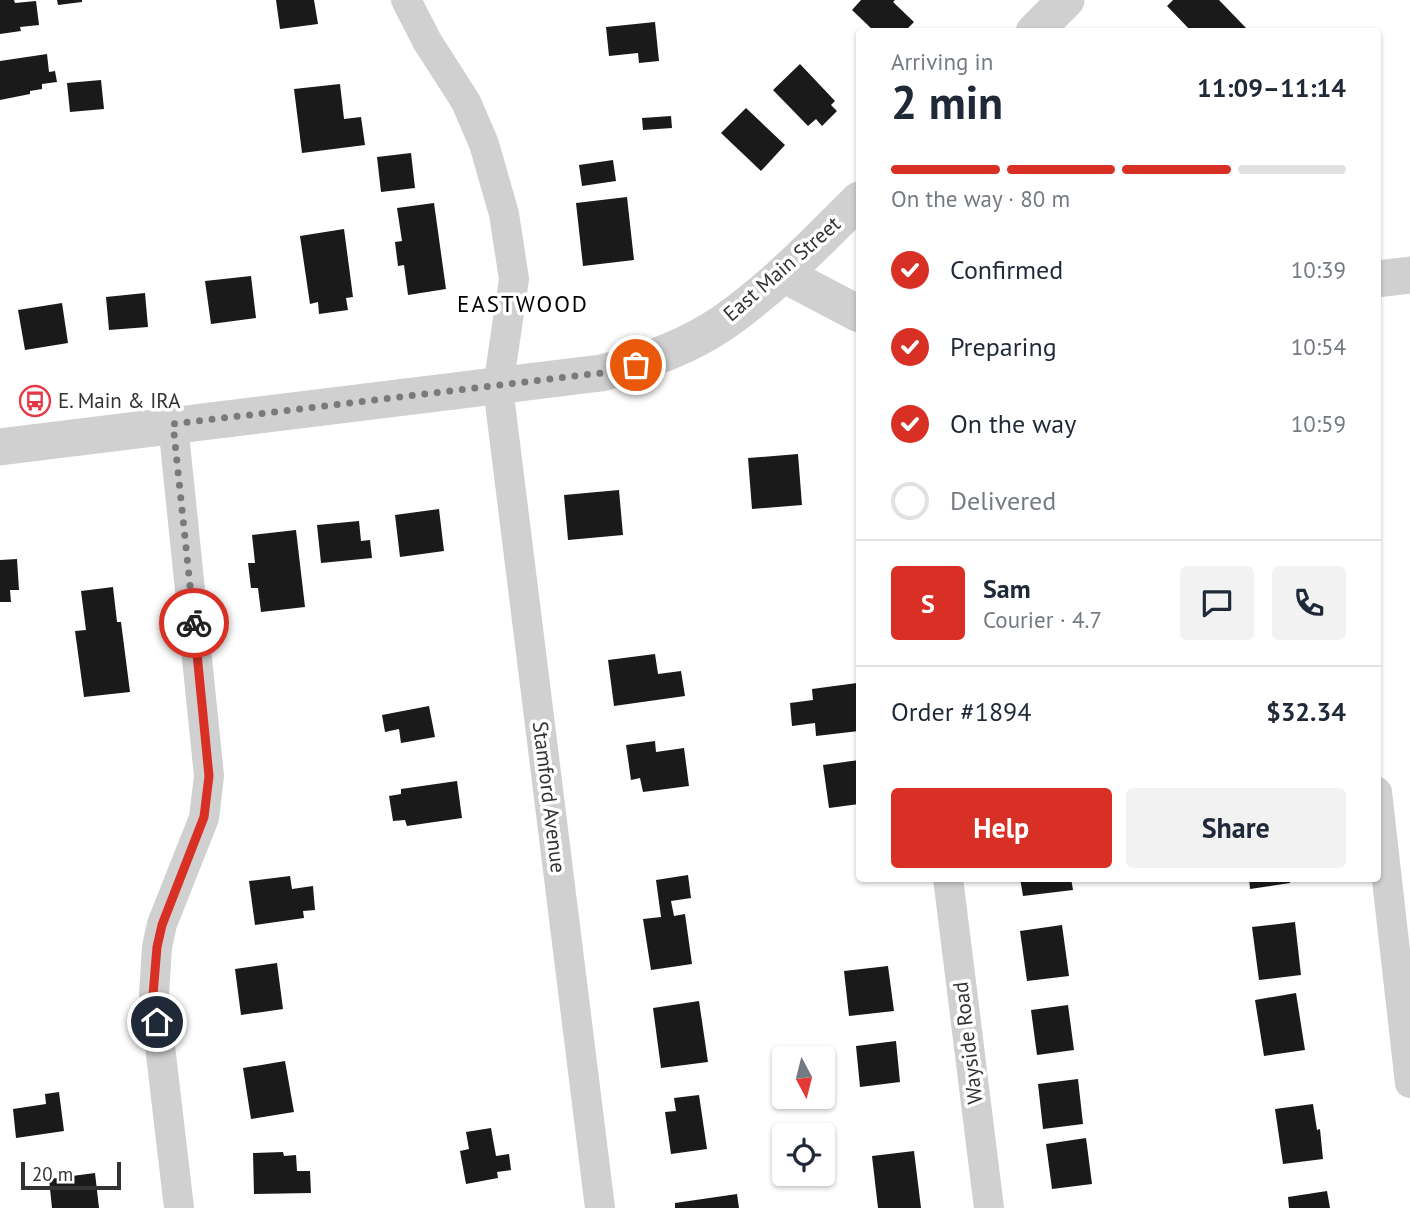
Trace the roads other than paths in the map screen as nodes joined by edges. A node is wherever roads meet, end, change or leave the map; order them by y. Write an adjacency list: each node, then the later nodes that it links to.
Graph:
1 (406, 0): 9 (street, Stamford Avenue)
2 (1066, 0): 3 (street)
3 (1038, 28)
4 (856, 203): 5 (street, East Main Street)
5 (783, 274): 8 (street); 9 (street, East Main Street)
6 (1410, 275): 7 (street)
7 (1381, 279)
8 (856, 312)
9 (498, 387): 10 (street, East Main Street); 16 (street, Stamford Avenue)
10 (173, 424): 11 (street, East Main Street); 15 (street)
11 (0, 447)
12 (1381, 827): 14 (street)
13 (948, 882): 17 (street, Wayside Road)
14 (1410, 1083)
15 (179, 1208)
16 (600, 1208)
17 (989, 1208)

